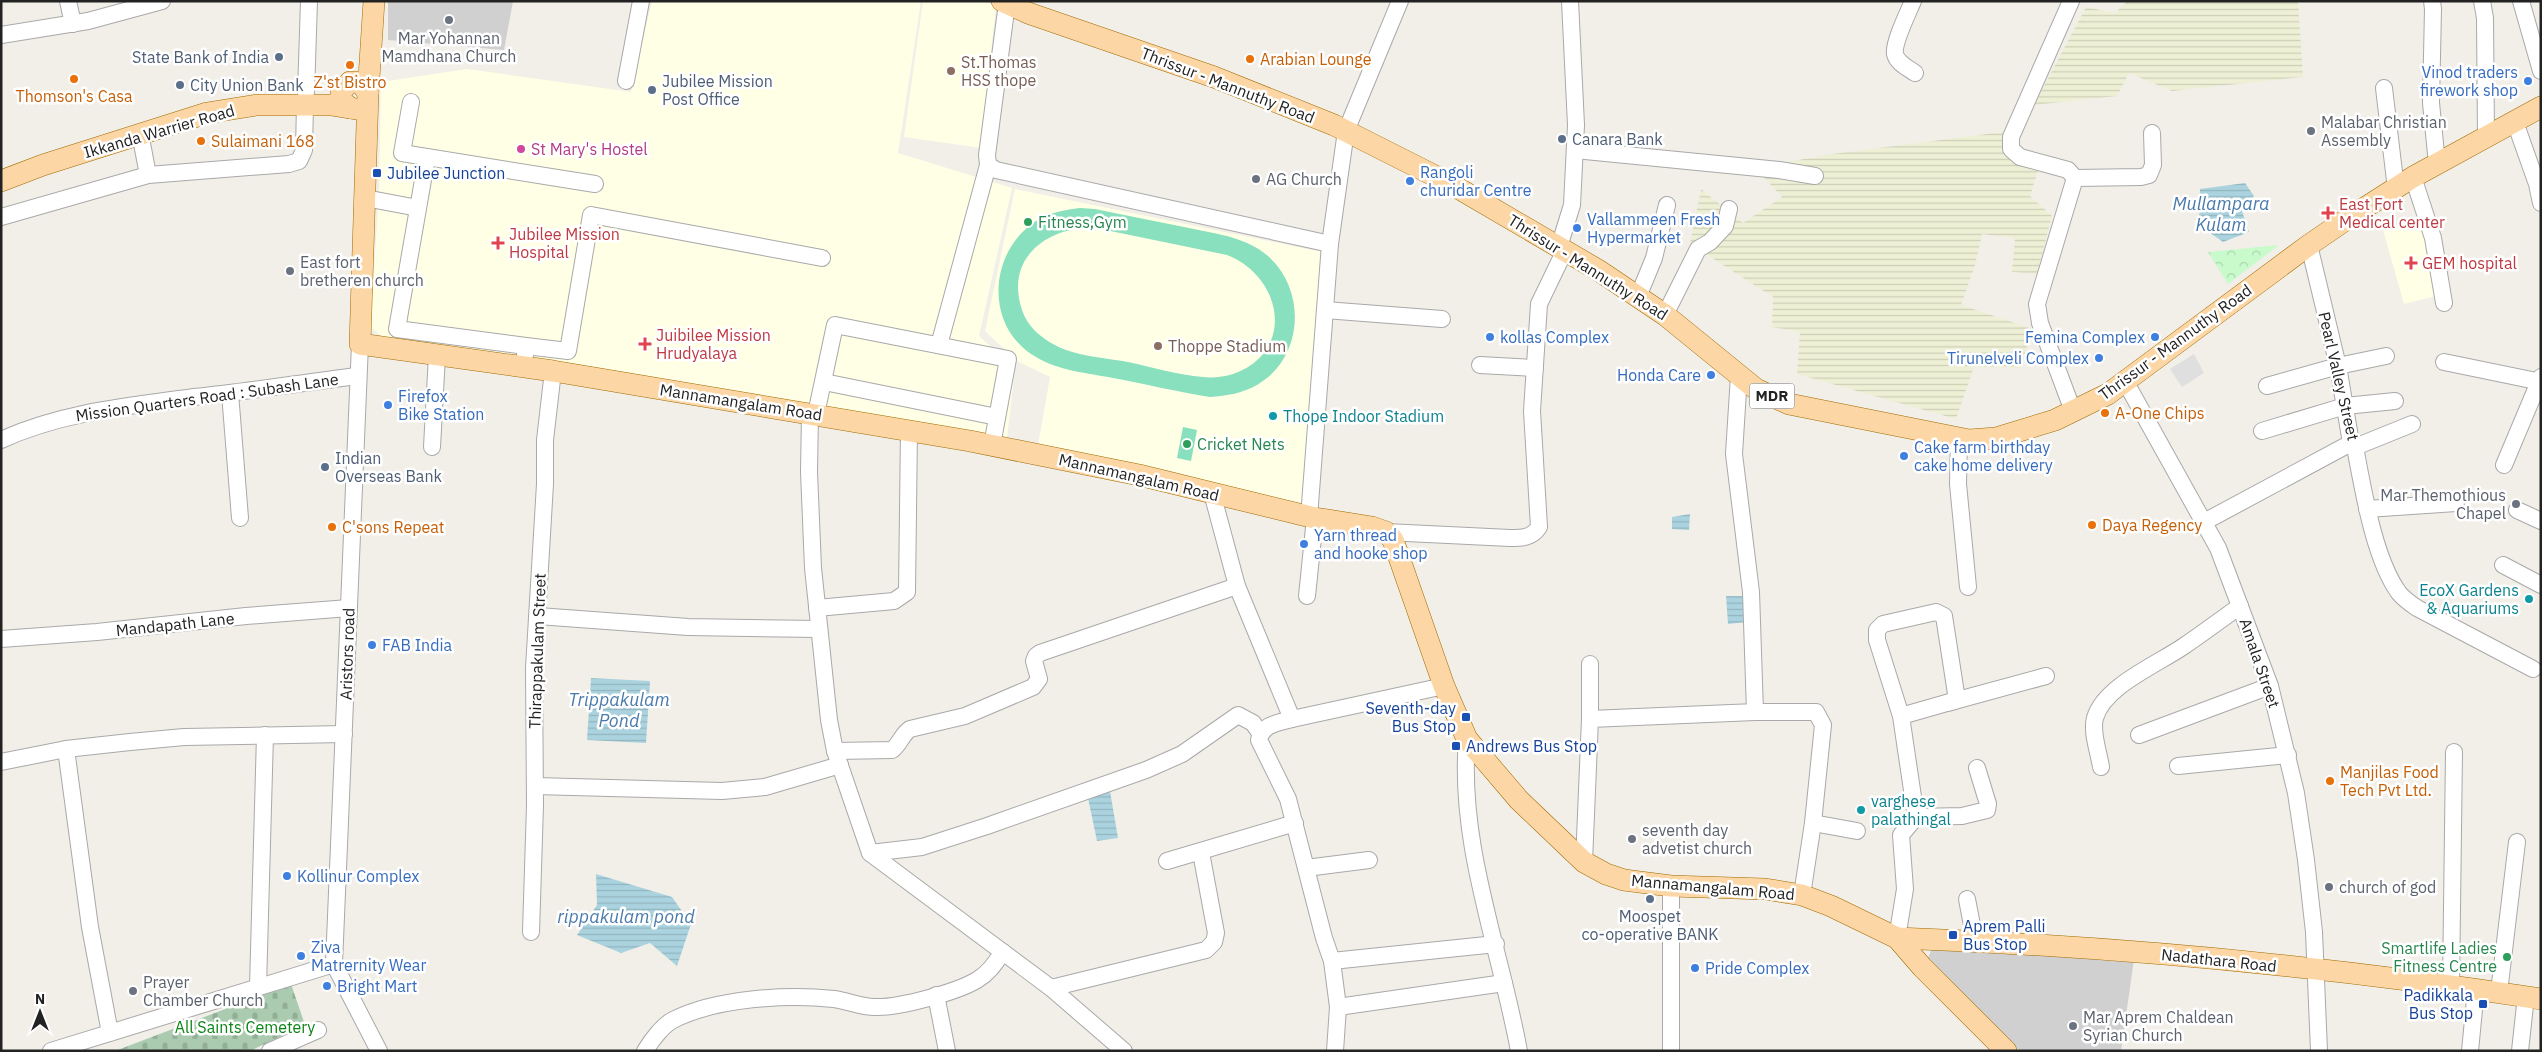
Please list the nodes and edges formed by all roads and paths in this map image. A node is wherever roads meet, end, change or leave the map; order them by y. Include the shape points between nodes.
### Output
1 (68, 1) edge
2 (162, 1) edge
3 (309, 1) edge
4 (641, 1) edge
5 (1400, 1) edge
6 (1570, 1) edge
7 (1913, 1) edge
8 (2071, 1) edge
9 (2432, 1) edge
10 (2482, 1) edge
11 (2521, 1) edge
12 (370, 2) edge
13 (1005, 2) edge
14 (1028, 7) edge
15 (73, 24) junction
16 (1, 36) edge
17 (2541, 71) edge
18 (1915, 73) dead end
19 (626, 81) dead end
20 (348, 83) junction
21 (2384, 88) dead end
22 (305, 99) junction
23 (412, 102) dead end
24 (360, 103) junction
25 (2541, 107) edge
26 (2515, 122) junction
27 (1346, 131) junction
28 (140, 133) junction
29 (2152, 133) dead end
30 (2486, 138) junction
31 (1575, 150) junction
32 (427, 158) junction
33 (2437, 164) junction
34 (988, 165) junction
35 (1, 169) edge
36 (148, 175) junction
37 (1815, 176) dead end
38 (2075, 178) junction
39 (1, 181) edge
40 (2404, 183) junction
41 (595, 184) dead end
42 (365, 198) junction
43 (2541, 202) edge
44 (1666, 205) dead end
45 (418, 208) junction
46 (1729, 209) dead end
47 (1, 218) edge
48 (1330, 244) junction
49 (2309, 245) junction
50 (1562, 248) junction
51 (822, 258) dead end
52 (1638, 297) junction
53 (2444, 303) dead end
54 (1325, 310) junction
55 (1665, 315) junction
56 (1442, 319) dead end
57 (360, 344) junction
58 (939, 345) junction
59 (526, 346) junction
60 (437, 355) junction
61 (2386, 356) dead end
62 (2444, 362) dead end
63 (1480, 365) dead end
64 (2338, 366) junction
65 (524, 367) junction
66 (1535, 368) junction
67 (554, 371) junction
68 (1740, 375) junction
69 (357, 376) junction
70 (2540, 380) edge
71 (824, 382) junction
72 (2125, 382) junction
73 (2267, 386) dead end
74 (230, 393) junction
75 (2396, 401) dead end
76 (2345, 406) junction
77 (2073, 411) junction
78 (813, 413) junction
79 (998, 417) junction
80 (2412, 424) dead end
81 (909, 430) junction
82 (2262, 431) dead end
83 (1959, 438) junction
84 (1, 440) edge
85 (992, 445) junction
86 (2353, 445) junction
87 (432, 447) dead end
88 (2504, 465) dead end
89 (1212, 493) junction
90 (2456, 503) dead end
91 (2367, 509) junction
92 (2517, 510) dead end
93 (1312, 517) junction
94 (240, 518) dead end
95 (2541, 521) edge
96 (2204, 522) junction
97 (1386, 532) junction
98 (2503, 566) dead end
99 (2541, 585) edge
100 (1237, 586) junction
101 (1968, 587) dead end
102 (1307, 596) dead end
103 (2240, 606) junction
104 (349, 608) junction
105 (817, 608) junction
106 (538, 616) junction
107 (819, 629) junction
108 (1, 639) edge
109 (1590, 664) dead end
110 (2533, 669) dead end
111 (2046, 676) dead end
112 (1444, 686) junction
113 (2270, 686) junction
114 (1947, 703) junction
115 (1755, 712) junction
116 (1902, 716) junction
117 (1292, 719) junction
118 (1590, 719) junction
119 (1260, 733) junction
120 (344, 734) junction
121 (265, 735) junction
122 (2139, 735) dead end
123 (1467, 739) junction
124 (66, 749) junction
125 (2454, 752) dead end
126 (2288, 755) junction
127 (838, 758) junction
128 (1, 762) edge
129 (2178, 766) dead end
130 (2101, 767) dead end
131 (1977, 768) dead end
132 (535, 786) junction
133 (1916, 817) junction
134 (1813, 823) junction
135 (1295, 824) junction
136 (1857, 831) dead end
137 (2517, 842) dead end
138 (870, 853) junction
139 (1202, 858) dead end
140 (1369, 860) dead end
141 (1167, 861) dead end
142 (1584, 862) junction
143 (1306, 868) junction
144 (1671, 886) junction
145 (1802, 895) junction
146 (1967, 899) dead end
147 (531, 932) dead end
148 (1897, 938) junction
149 (1975, 941) junction
150 (1496, 944) junction
151 (1003, 952) junction
152 (1332, 961) junction
153 (334, 964) junction
154 (2317, 970) junction
155 (1504, 983) junction
156 (2451, 986) junction
157 (258, 987) junction
158 (1051, 988) junction
159 (2476, 989) junction
160 (2499, 992) junction
161 (936, 995) junction
162 (2533, 998) edge
163 (1338, 1007) junction
164 (318, 1030) dead end
165 (110, 1033) junction
166 (51, 1051) edge
167 (270, 1051) edge
168 (379, 1051) edge
169 (645, 1051) edge
170 (947, 1051) edge
171 (1124, 1051) edge
172 (1335, 1051) edge
173 (1519, 1051) edge
174 (1671, 1051) edge
175 (2006, 1051) edge
176 (2319, 1051) edge
177 (2470, 1051) edge
178 (2520, 1051) edge

1 - 15 street
2 - 15 street
3 - 22 street
4 - 19 street
5 - 27 street
6 - 31 street
7 - 18 street via 1895,54 1901,64
8 - 38 street via 2011,137 2011,149 2020,157 2068,170
9 - 33 street via 2431,103
10 - 30 street via 2486,18
11 - 17 street
12 - 20 main road via 355,71
12 - 24 main road
13 - 14 main road, Thrissur - Mannuthy Road / MDR
13 - 34 street
14 - 27 main road, Thrissur - Mannuthy Road / MDR
15 - 16 street
20 - 22 main road, Ikkanda Warrier Road
20 - 24 main road via 364,85
21 - 40 street
22 - 24 main road, Ikkanda Warrier Road
22 - 28 main road, Ikkanda Warrier Road via 207,114
22 - 35 main road, Ikkanda Warrier Road via 257,93 203,103
22 - 36 street via 304,150 299,161
23 - 32 street via 402,153
24 - 42 main road via 366,160
25 - 26 main road, Thrissur - Mannuthy Road / MDR
26 - 30 main road, Thrissur - Mannuthy Road / MDR
26 - 43 street
27 - 48 street
27 - 50 main road, Thrissur - Mannuthy Road / MDR via 1451,184
28 - 36 street
28 - 39 main road, Ikkanda Warrier Road
29 - 38 street via 2153,165 2149,175
30 - 33 main road, Thrissur - Mannuthy Road / MDR
31 - 37 street
31 - 50 street via 1572,205
32 - 41 street
32 - 45 street
33 - 40 main road, Thrissur - Mannuthy Road / MDR
34 - 48 street via 996,170
34 - 58 street
36 - 47 street
38 - 77 street via 2037,304 2040,323
40 - 49 main road, Thrissur - Mannuthy Road / MDR
40 - 53 street via 2433,238
42 - 45 street
42 - 57 main road
44 - 52 street via 1654,258
45 - 59 street via 398,329
46 - 55 street via 1725,226 1698,249
48 - 54 street
49 - 64 street, Pearl Valley Street
49 - 72 main road, Thrissur - Mannuthy Road / MDR
50 - 52 main road, Thrissur - Mannuthy Road / MDR
50 - 66 street via 1539,304
51 - 59 street via 591,215 568,351
52 - 55 main road, Thrissur - Mannuthy Road / MDR
54 - 56 street
54 - 93 street
55 - 68 main road, Thrissur - Mannuthy Road / MDR
57 - 60 main road, Mannamangalam Road
57 - 69 street, Aristors road
58 - 71 street via 835,325
58 - 79 street via 1008,359
59 - 65 street
60 - 65 main road, Mannamangalam Road
60 - 87 street
61 - 64 street
62 - 70 street
63 - 66 street
64 - 73 street
64 - 76 street, Pearl Valley Street
65 - 67 main road, Mannamangalam Road
66 - 97 street via 1532,411 1539,527 1535,534 1510,538
67 - 78 main road, Mannamangalam Road
67 - 106 street, Thirappakulam Street via 545,440
68 - 83 main road, Thrissur - Mannuthy Road / MDR via 1756,389 1789,404
68 - 115 street via 1734,454 1751,592
69 - 74 street, Mission Quarters Road : Subash Lane
69 - 104 street, Aristors road
70 - 88 street
71 - 78 street
71 - 79 street
72 - 77 main road, Thrissur - Mannuthy Road / MDR
72 - 96 street, Amala Street
74 - 84 street, Mission Quarters Road : Subash Lane via 69,416
74 - 94 street
75 - 76 street
76 - 82 street
76 - 86 street, Pearl Valley Street
77 - 83 main road, Thrissur - Mannuthy Road / MDR via 2055,420 1996,438
78 - 81 main road, Mannamangalam Road
78 - 105 street via 810,508
79 - 85 street
80 - 86 street, Pearl Valley Street
81 - 85 main road, Mannamangalam Road
81 - 105 street via 907,592 894,601
83 - 101 street via 1958,484
85 - 89 main road, Mannamangalam Road
86 - 91 street
86 - 96 street
89 - 93 main road, Mannamangalam Road
89 - 100 street
90 - 91 street
91 - 110 street via 2389,577 2401,595 2417,608
92 - 95 street
93 - 97 main road, Mannamangalam Road
93 - 102 street
96 - 103 street, Amala Street via 2218,548
97 - 112 main road, Mannamangalam Road via 1393,540
98 - 99 street
100 - 117 street
100 - 127 street via 1036,656 1034,661 1039,679 1033,687 965,716 910,729 892,750
103 - 113 street, Amala Street
103 - 130 street via 2184,647 2126,682 2103,703 2095,718 2094,730
104 - 108 street, Mandapath Lane
104 - 120 street, Aristors road
105 - 107 street
106 - 107 street via 718,628
106 - 132 street, Thirappakulam Street via 534,668
107 - 127 street via 829,720
109 - 118 street
111 - 114 street
112 - 117 street
112 - 123 main road, Mannamangalam Road
113 - 122 street
113 - 126 street, Amala Street
114 - 116 street
114 - 116 street via 1957,700 1944,616 1936,612 1883,624 1877,630 1877,640
115 - 118 street
115 - 134 street via 1816,712 1821,717 1823,725
116 - 133 street
117 - 119 street via 1266,726
118 - 142 street
119 - 135 street via 1258,740 1288,799
119 - 138 street via 1253,723 1238,715 1182,754 1146,770 946,840
120 - 121 street
120 - 153 street, Aristors road
121 - 124 street via 184,737
121 - 157 street
123 - 142 main road, Mannamangalam Road via 1519,800
123 - 150 street via 1465,768 1469,822 1476,867
124 - 128 street
124 - 165 street via 90,927
125 - 156 street
126 - 129 street
126 - 154 street, Amala Street via 2306,860
127 - 132 street via 765,787 722,791
127 - 138 street
131 - 133 street via 1987,810 1962,816
132 - 147 street, Thirappakulam Street
133 - 148 street via 1901,835 1905,889
134 - 136 street
134 - 145 street
135 - 141 street
135 - 143 street
137 - 160 street
138 - 151 street
139 - 158 street via 1216,933 1214,942 1206,950
140 - 143 street
142 - 144 main road, Mannamangalam Road via 1615,877
143 - 152 street
144 - 145 main road, Mannamangalam Road via 1765,889
144 - 174 street
145 - 148 main road, Mannamangalam Road
146 - 149 street
148 - 149 main road, Nadathara Road
148 - 175 main road
149 - 154 main road, Nadathara Road via 2140,952
150 - 152 street
150 - 155 street
151 - 158 street
151 - 161 street via 991,969 977,980
152 - 163 street
153 - 157 street
153 - 168 street
154 - 156 main road, Nadathara Road
154 - 176 street, Amala Street
155 - 163 street
155 - 173 street
156 - 159 main road, Nadathara Road
157 - 165 street
158 - 171 street
159 - 160 main road, Nadathara Road
159 - 177 street
160 - 162 main road, Nadathara Road
161 - 169 street via 898,1006 874,1007 834,999 789,997 741,1001 672,1021
161 - 170 street
162 - 178 street
163 - 172 street
164 - 167 street
165 - 166 street

